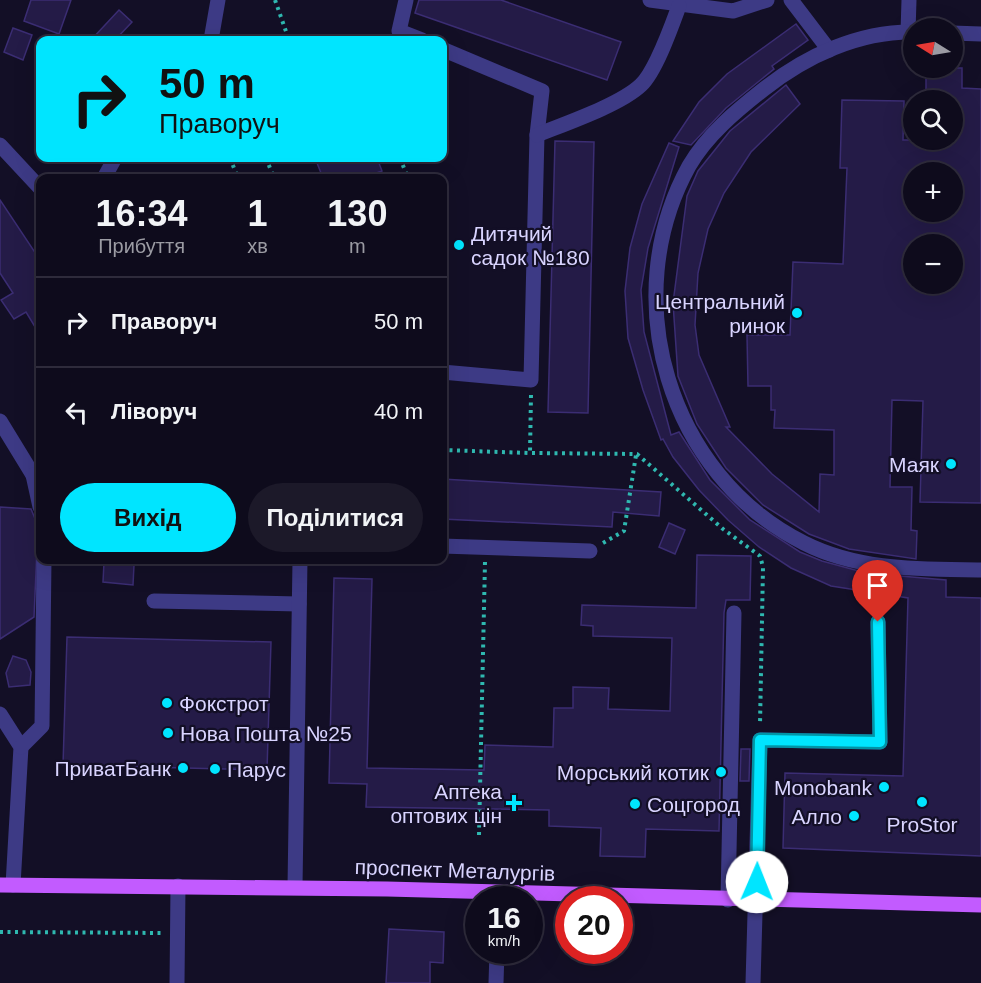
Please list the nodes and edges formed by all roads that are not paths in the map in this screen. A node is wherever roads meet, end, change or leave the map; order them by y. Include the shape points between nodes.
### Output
1 (218, 0) edge
2 (406, 0) edge
3 (650, 0) edge
4 (767, 0) edge
5 (791, 0) edge
6 (909, 0) edge
7 (679, 6) junction
8 (910, 18) edge
9 (903, 33) edge
10 (963, 33) edge
11 (981, 34) edge
12 (212, 36) edge
13 (412, 36) edge
14 (830, 50) junction
15 (447, 51) edge
16 (537, 135) junction
17 (0, 145) edge
18 (36, 184) edge
19 (447, 372) edge
20 (0, 421) edge
21 (36, 476) edge
22 (447, 546) edge
23 (590, 551) road end
24 (44, 564) edge
25 (300, 564) edge
26 (981, 570) edge
27 (154, 601) dead end
28 (299, 604) junction
29 (735, 613) dead end
30 (878, 622) dead end
31 (0, 714) edge
32 (21, 747) junction
33 (7, 885) edge
34 (178, 886) junction
35 (295, 887) junction
36 (465, 894) edge
37 (543, 897) edge
38 (728, 900) junction
39 (756, 900) junction
40 (981, 905) edge
41 (497, 964) edge
42 (177, 983) edge
43 (496, 983) edge
44 (753, 983) edge

1 - 12 street
2 - 13 street via 399,31
3 - 7 street
4 - 7 street via 733,11
5 - 14 street
6 - 8 street
7 - 16 street via 670,33 642,85 602,108
9 - 14 street via 860,38
10 - 11 street
14 - 26 street via 786,72 740,108 705,142 689,167 663,236 656,269 654,301 667,377 677,407 708,462 747,505 774,526 837,556 875,565
15 - 16 street via 542,91
16 - 19 street via 531,380
17 - 18 street
20 - 21 street
22 - 23 street
24 - 32 street via 42,726
25 - 28 street
27 - 28 street
28 - 35 street
29 - 38 street
30 - 39 street via 880,742 760,740
31 - 32 street
32 - 33 street
33 - 34 main road, проспект Металургів
34 - 35 main road, проспект Металургів
34 - 42 street
35 - 36 main road, проспект Металургів
37 - 38 main road, проспект Металургів
38 - 39 main road, проспект Металургів
39 - 40 main road, проспект Металургів
39 - 44 street
41 - 43 street

